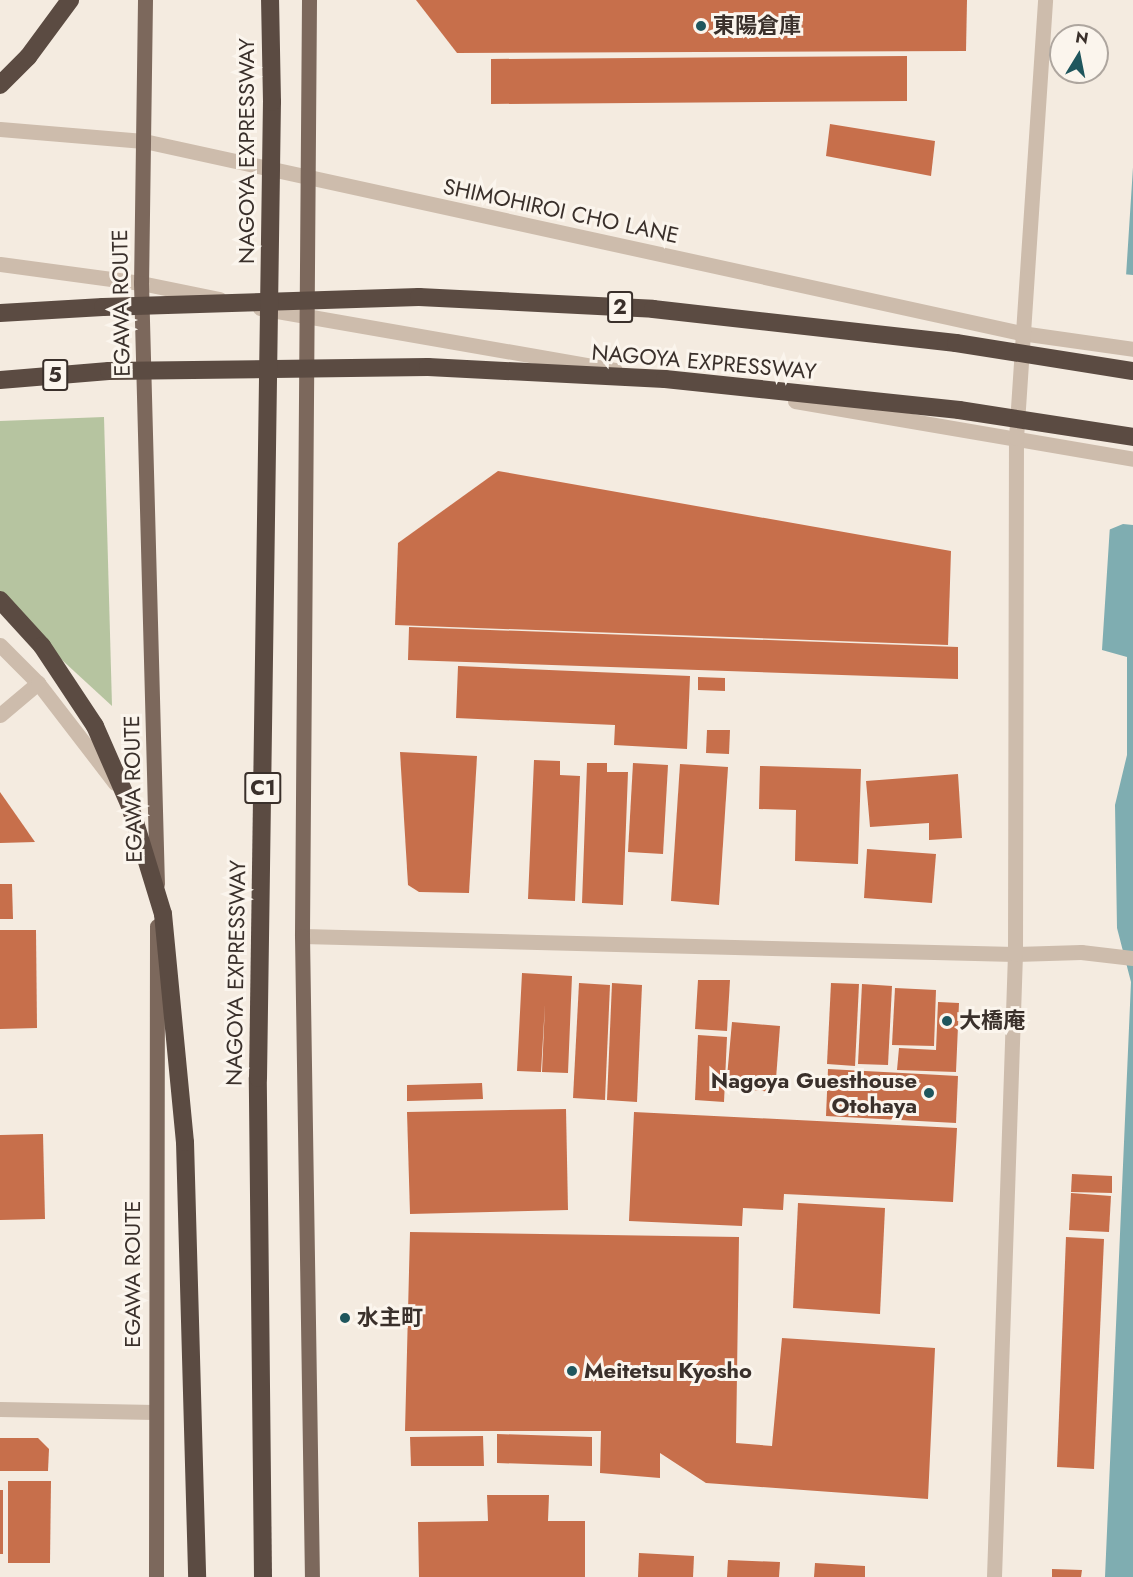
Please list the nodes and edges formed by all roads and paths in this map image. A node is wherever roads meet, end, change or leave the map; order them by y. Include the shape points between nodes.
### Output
1 (70, 0) edge
2 (145, 0) edge
3 (270, 0) edge
4 (309, 0) edge
5 (1046, 0) edge
6 (0, 85) edge
7 (0, 129) edge
8 (144, 141) junction
9 (310, 180) junction
10 (0, 264) edge
11 (141, 283) junction
12 (0, 313) edge
13 (305, 317) junction
14 (1021, 333) junction
15 (1133, 349) edge
16 (1133, 371) edge
17 (0, 380) edge
18 (1133, 437) edge
19 (1016, 438) junction
20 (1133, 459) edge
21 (0, 600) edge
22 (0, 645) edge
23 (38, 683) junction
24 (0, 715) edge
25 (158, 837) junction
26 (302, 936) junction
27 (1015, 954) junction
28 (1133, 958) edge
29 (0, 1409) edge
30 (154, 1412) junction
31 (156, 1577) edge
32 (197, 1577) edge
33 (263, 1577) edge
34 (312, 1577) edge
35 (994, 1577) edge

1 - 6 highway via 28,57
2 - 8 main road, EGAWA ROUTE
3 - 33 highway, NAGOYA EXPRESSWAY / C1, bridge via 273,102 258,1078
4 - 9 main road
5 - 14 street
7 - 8 street, SHIMOHIROI CHO LANE
8 - 9 street, SHIMOHIROI CHO LANE
8 - 11 main road, EGAWA ROUTE
9 - 13 main road
9 - 14 street, SHIMOHIROI CHO LANE
10 - 11 street
11 - 13 street
11 - 25 main road, EGAWA ROUTE
12 - 16 highway, NAGOYA EXPRESSWAY / 2, bridge via 419,297 653,309 956,343
13 - 19 street
13 - 26 main road
14 - 15 street, SHIMOHIROI CHO LANE
14 - 19 street
17 - 18 highway, NAGOYA EXPRESSWAY / 5, bridge via 110,371 428,368 664,379 959,410
19 - 20 street
19 - 27 street
21 - 32 highway, bridge via 42,646 95,726 130,806 163,914 185,1142
22 - 23 street
23 - 24 street
23 - 25 street
25 - 30 main road, EGAWA ROUTE
26 - 27 street
26 - 34 main road
27 - 28 street via 1081,952
27 - 35 street
29 - 30 street
30 - 31 main road, EGAWA ROUTE

